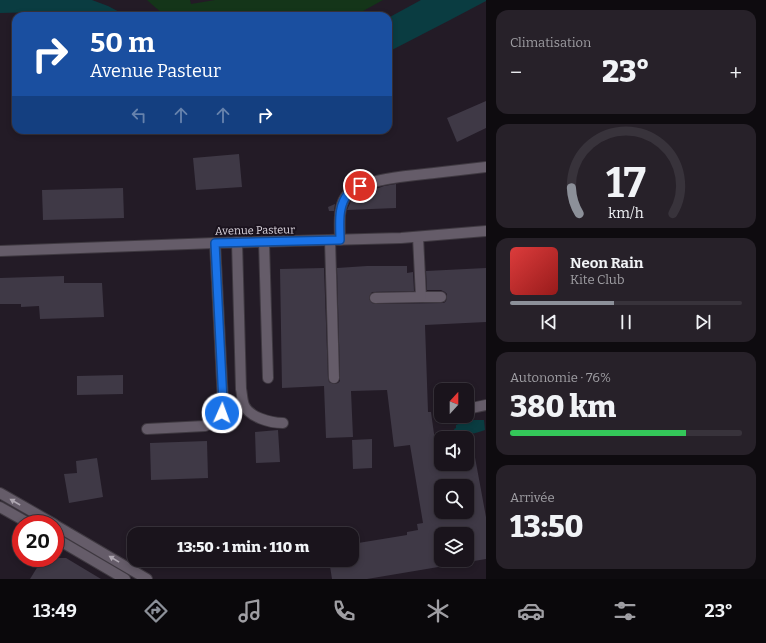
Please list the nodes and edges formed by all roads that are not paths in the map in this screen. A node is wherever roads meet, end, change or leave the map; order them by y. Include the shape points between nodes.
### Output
1 (486, 167) edge
2 (486, 232) edge
3 (418, 237) junction
4 (330, 240) junction
5 (340, 240) junction
6 (237, 242) junction
7 (264, 242) junction
8 (215, 243) junction
9 (0, 251) edge
10 (421, 297) junction
11 (441, 297) dead end
12 (375, 298) dead end
13 (268, 378) dead end
14 (334, 378) dead end
15 (486, 405) edge
16 (474, 408) edge
17 (283, 423) dead end
18 (147, 429) dead end
19 (0, 493) edge
20 (0, 507) edge
21 (14, 515) edge
22 (38, 515) edge
23 (64, 530) edge
24 (64, 543) edge
25 (125, 579) edge
26 (147, 579) edge

1 - 5 main road via 396,177 360,186 349,192 343,201 340,212
2 - 3 main road, Avenue Pasteur
3 - 5 main road, Avenue Pasteur
3 - 10 main road
4 - 5 main road, Avenue Pasteur
4 - 7 main road, Avenue Pasteur
4 - 14 main road
6 - 7 main road, Avenue Pasteur
6 - 8 main road, Avenue Pasteur
6 - 17 main road via 241,389 244,404 249,411 265,420
7 - 13 main road
8 - 9 main road, Avenue Pasteur
8 - 18 main road via 222,413 214,423 205,426
10 - 11 main road
10 - 12 main road
15 - 16 main road
22 -> 19 main road
20 - 21 main road
26 -> 23 main road
24 - 25 main road

